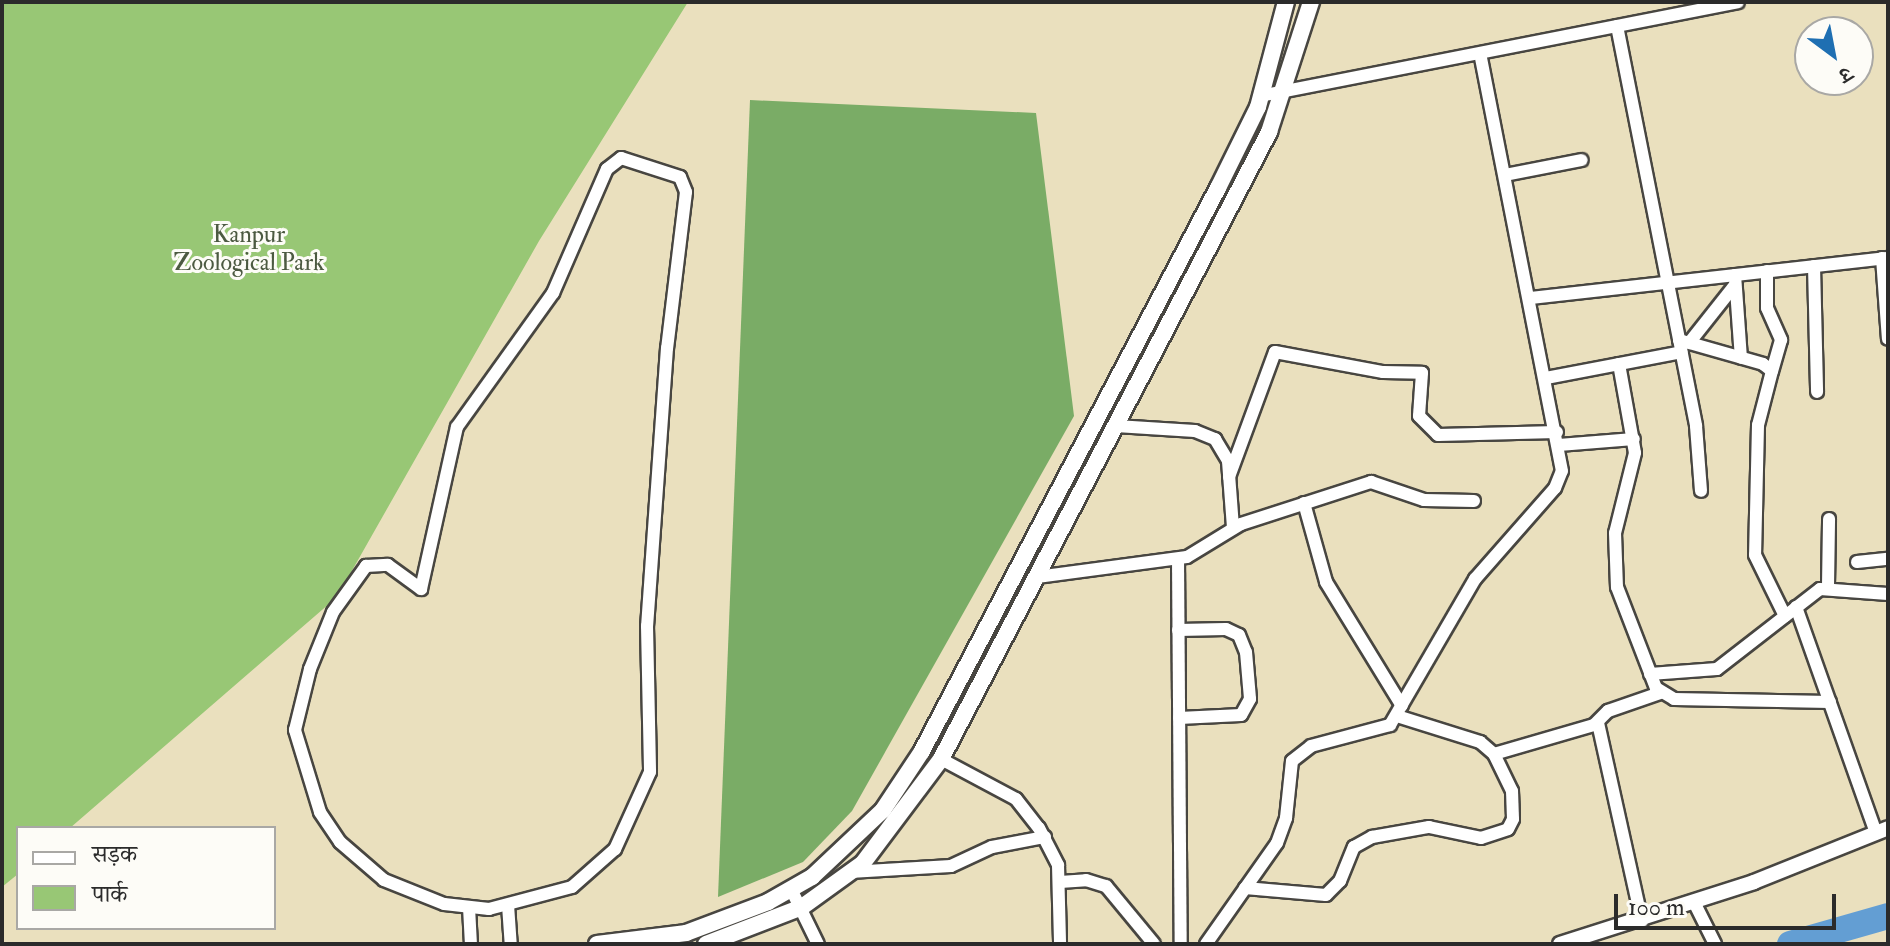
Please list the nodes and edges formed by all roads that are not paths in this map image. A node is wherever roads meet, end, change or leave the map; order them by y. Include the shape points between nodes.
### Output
1 (1286, 2) edge
2 (1311, 2) edge
3 (1738, 2) edge
4 (1617, 26) junction
5 (1480, 54) junction
6 (1284, 93) junction
7 (1260, 96) junction
8 (1582, 160) dead end
9 (1505, 175) junction
10 (1885, 258) edge
11 (1814, 266) junction
12 (1767, 271) junction
13 (1735, 280) junction
14 (1667, 283) junction
15 (1530, 298) junction
16 (1888, 339) edge
17 (1683, 345) junction
18 (1741, 358) junction
19 (1619, 364) junction
20 (1772, 371) junction
21 (1546, 378) junction
22 (1817, 392) dead end
23 (1116, 426) junction
24 (1558, 438) junction
25 (1634, 439) junction
26 (1229, 477) junction
27 (1701, 491) dead end
28 (1474, 501) dead end
29 (1304, 503) junction
30 (1829, 519) dead end
31 (1233, 527) junction
32 (1178, 559) junction
33 (1888, 559) edge
34 (1857, 562) dead end
35 (1037, 577) junction
36 (1828, 586) junction
37 (1888, 594) edge
38 (1796, 607) junction
39 (1785, 616) junction
40 (1178, 630) junction
41 (1650, 674) junction
42 (1660, 693) junction
43 (1830, 702) junction
44 (1400, 711) junction
45 (1179, 718) junction
46 (1598, 723) junction
47 (1494, 754) junction
48 (941, 759) junction
49 (1882, 830) edge
50 (1045, 837) junction
51 (850, 872) junction
52 (1060, 882) junction
53 (1245, 888) junction
54 (791, 889) junction
55 (1695, 904) junction
56 (508, 905) junction
57 (469, 907) junction
58 (802, 907) junction
59 (1642, 921) junction
60 (510, 938) edge
61 (471, 941) edge
62 (715, 943) edge
63 (597, 944) edge
64 (818, 944) edge
65 (1060, 944) edge
66 (1154, 944) edge
67 (1181, 944) edge
68 (1206, 944) edge
69 (1560, 944) edge
70 (1715, 944) edge

1 - 7 main road
2 - 6 main road
3 - 4 street
4 - 5 street
4 - 14 street
5 - 6 street
5 - 9 street
6 - 7 street
6 - 23 main road
7 - 54 main road via 1188,248 922,751 883,810 812,877
8 - 9 street
9 - 15 street
10 - 11 street
10 - 16 street
11 - 12 street
11 - 22 street
12 - 13 street
12 - 20 street via 1767,308 1781,340
13 - 14 street
13 - 17 street
13 - 18 street
14 - 15 street
14 - 17 street
15 - 21 street
17 - 18 street
17 - 19 street
17 - 27 street
18 - 20 street
19 - 21 street
19 - 25 street
20 - 39 street via 1758,425 1755,555
21 - 24 street
23 - 26 street via 1207,435 1223,449
23 - 35 main road
24 - 25 street
24 - 26 street via 1438,435 1419,416 1422,373 1383,372 1275,352
24 - 44 street via 1562,471 1555,488 1475,579
25 - 41 street via 1634,466 1614,555 1619,600
26 - 31 street
28 - 29 street via 1424,500 1371,482
29 - 31 street
29 - 44 street via 1326,582
30 - 36 street
31 - 32 street
32 - 35 street
32 - 40 street
33 - 34 street
35 - 48 main road
36 - 37 street
36 - 38 street
38 - 39 street
38 - 43 street
39 - 41 street via 1717,669
40 - 45 street
40 - 45 street via 1226,629 1239,635 1246,652 1250,699 1241,715
41 - 42 street
42 - 43 street via 1674,699
42 - 46 street via 1608,711
43 - 49 street
44 - 47 street via 1480,742
44 - 53 street via 1380,730 1300,752 1290,769 1283,830
45 - 67 street
46 - 47 street
46 - 59 street
47 - 53 street via 1512,791 1508,829 1481,838 1429,827 1372,837 1354,847 1335,889 1326,895
48 - 50 street via 1016,799
48 - 51 main road via 896,824
49 - 55 street
50 - 51 street via 998,845 951,866
50 - 52 street
51 - 58 main road
52 - 65 street
52 - 66 street via 1086,880 1106,886
53 - 68 street
54 - 58 street
54 - 63 main road via 686,933
55 - 59 street
55 - 70 street
56 - 57 street
56 - 57 street via 572,887 597,869 615,849 650,772 647,626 666,363 686,192 680,177 629,159 613,161 607,169 553,293 457,427 421,589 388,565 366,566 333,612 310,669 295,730 320,812 362,864 426,899
56 - 60 street
57 - 61 street
58 - 62 main road
58 - 64 street
59 - 69 street

